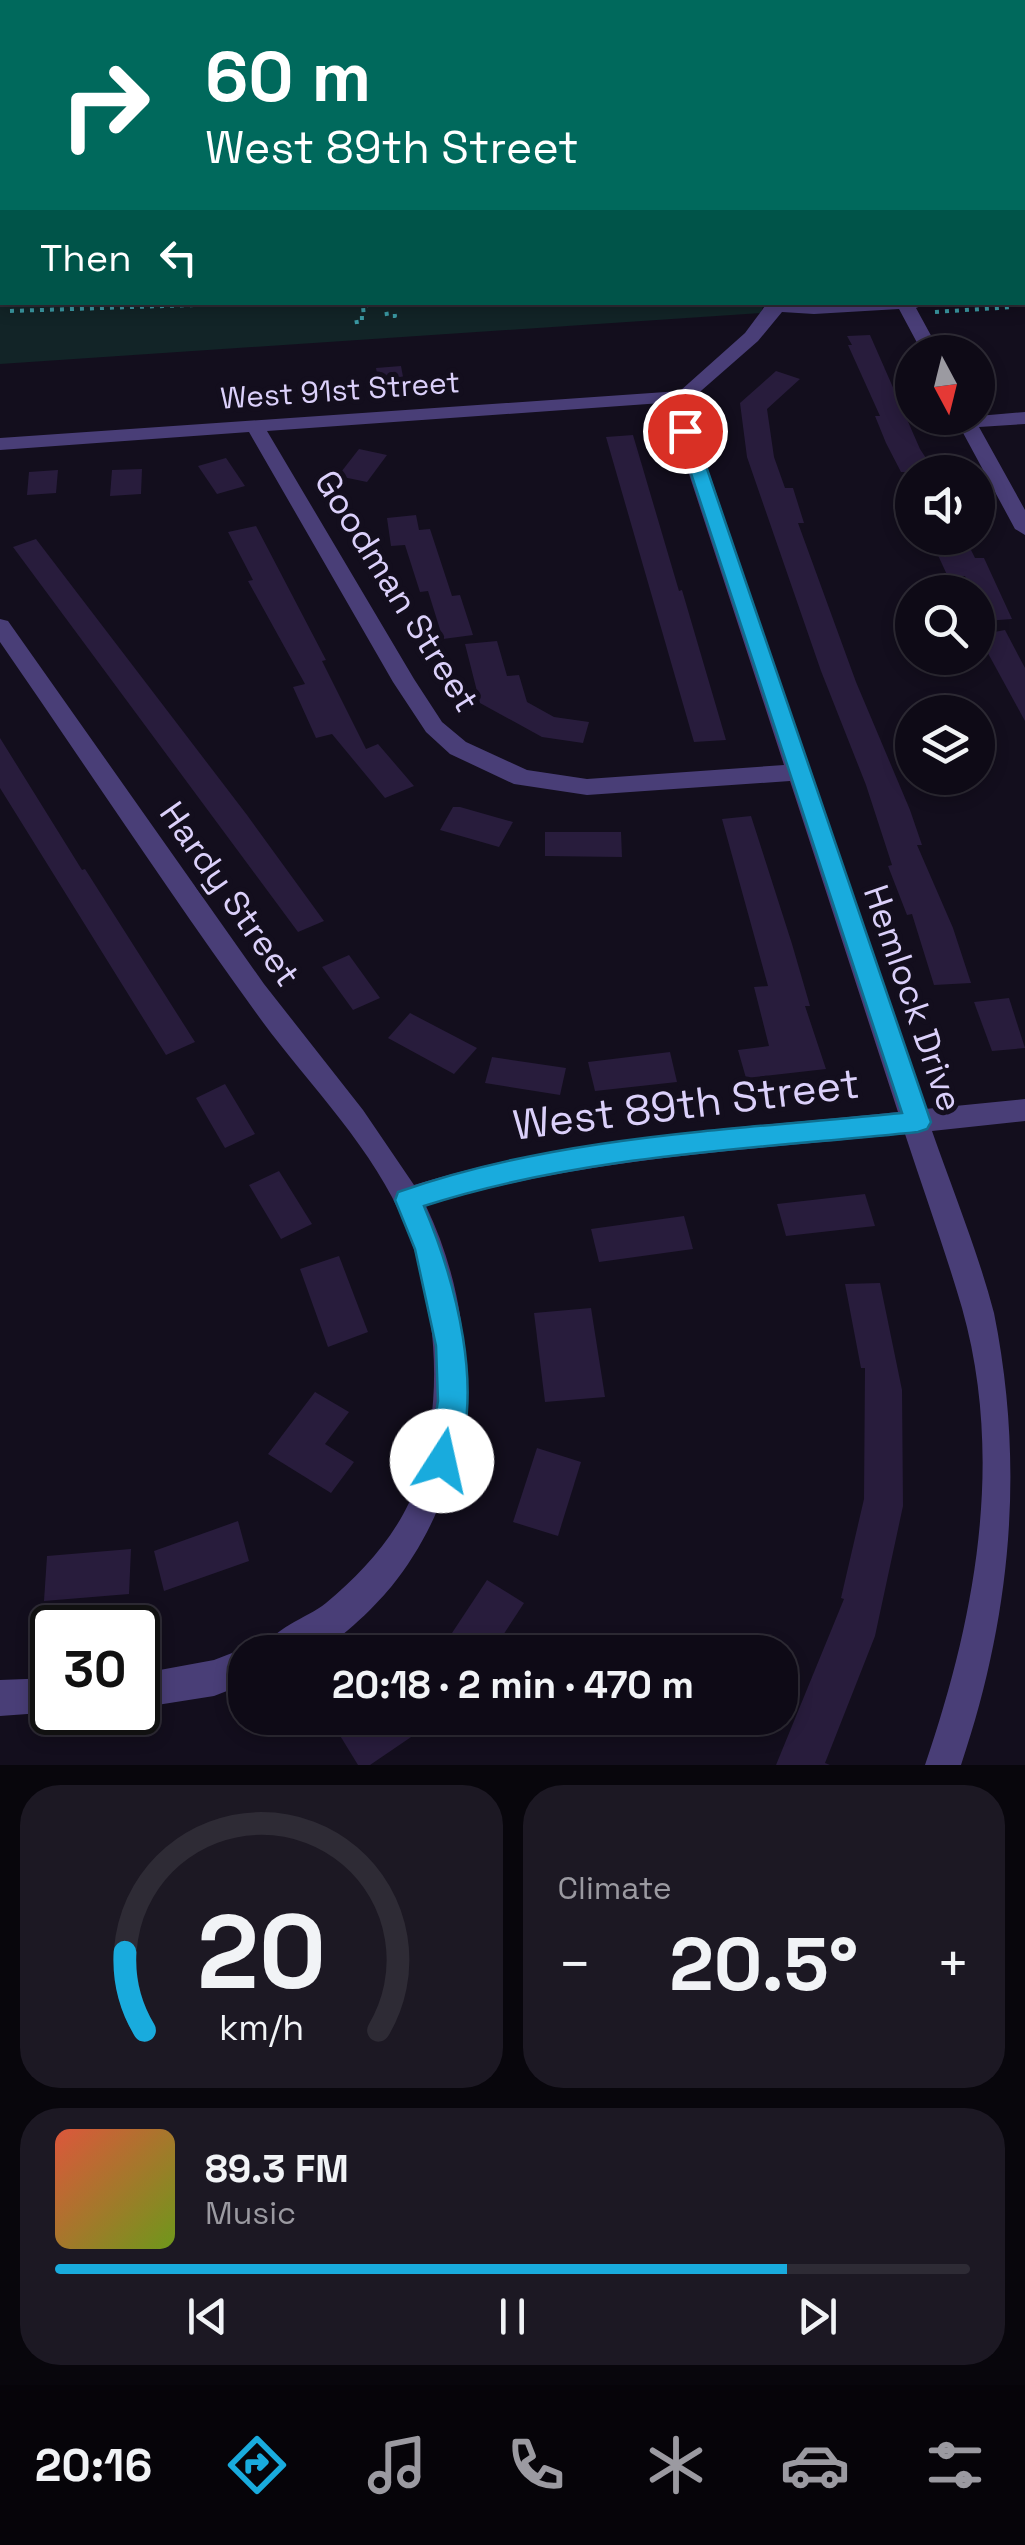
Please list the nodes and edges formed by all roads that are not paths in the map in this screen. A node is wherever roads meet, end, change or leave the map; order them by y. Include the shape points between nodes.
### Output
1 (776, 305) edge
2 (784, 305) edge
3 (887, 305) edge
4 (906, 305) edge
5 (922, 335) edge
6 (684, 396) junction
7 (1025, 418) edge
8 (995, 419) edge
9 (255, 426) junction
10 (974, 435) edge
11 (0, 444) edge
12 (1025, 530) edge
13 (0, 626) edge
14 (799, 772) junction
15 (1025, 1110) edge
16 (918, 1122) junction
17 (408, 1200) junction
18 (308, 1635) edge
19 (228, 1673) edge
20 (160, 1687) edge
21 (30, 1697) edge
22 (0, 1698) edge
23 (943, 1765) edge

1 - 6 street via 760,331
2 - 3 street
4 - 5 street
6 - 9 street, West 91st Street
6 - 14 street, Hemlock Drive via 685,431
7 - 8 street
9 - 11 street, West 91st Street
9 - 14 street, Goodman Street via 404,682 434,727 458,748 522,778 587,787
10 - 12 street
13 - 17 street, Hardy Street
14 - 16 street, Hemlock Drive
15 - 16 street, West 89th Street
16 - 17 street, West 89th Street via 608,1154 491,1173
16 - 23 street, Hemlock Drive via 978,1310 1000,1469 981,1645
17 - 18 street via 428,1249 450,1346 452,1401 442,1461 433,1491 384,1566 335,1618
19 - 20 street
21 - 22 street

